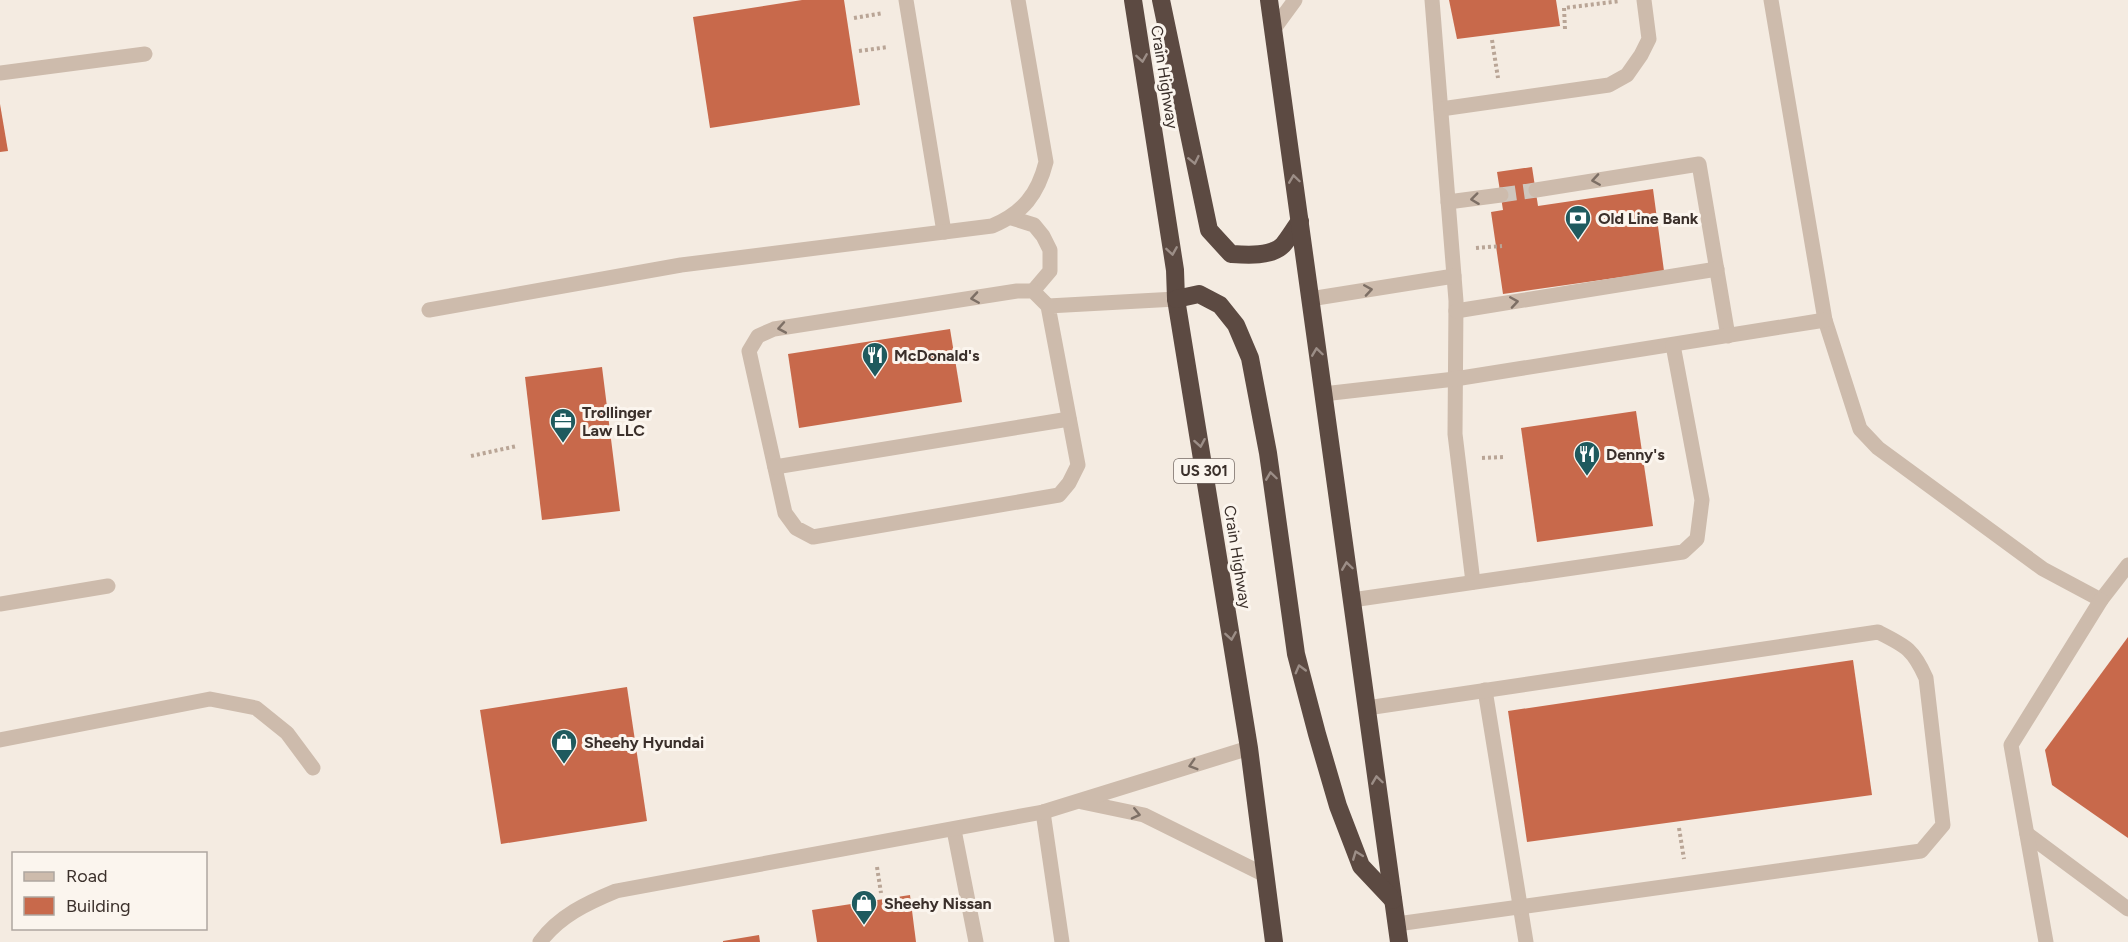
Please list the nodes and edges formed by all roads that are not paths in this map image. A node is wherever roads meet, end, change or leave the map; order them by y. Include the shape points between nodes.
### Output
1 (906, 0) edge
2 (1018, 0) edge
3 (1134, 0) edge
4 (1161, 0) edge
5 (1269, 0) edge
6 (1295, 0) edge
7 (1432, 0) edge
8 (1644, 0) edge
9 (1771, 0) edge
10 (1273, 30) junction
11 (145, 54) dead end
12 (0, 73) edge
13 (1441, 109) junction
14 (1536, 190) tunnel mouth
15 (1501, 195) tunnel mouth
16 (1448, 202) junction
17 (1011, 218) junction
18 (1300, 221) junction
19 (945, 232) junction
20 (1717, 269) junction
21 (1454, 276) junction
22 (1033, 291) junction
23 (1176, 299) junction
24 (1310, 299) junction
25 (1048, 306) junction
26 (429, 310) dead end
27 (1456, 311) junction
28 (1825, 320) junction
29 (1728, 336) junction
30 (1673, 345) junction
31 (1455, 380) junction
32 (1323, 394) junction
33 (1069, 419) junction
34 (775, 467) junction
35 (2128, 565) edge
36 (1473, 582) junction
37 (108, 586) dead end
38 (1352, 600) junction
39 (2101, 600) junction
40 (0, 604) edge
41 (1485, 690) junction
42 (1367, 708) junction
43 (0, 740) edge
44 (1249, 748) junction
45 (313, 768) dead end
46 (1079, 801) junction
47 (1043, 812) junction
48 (954, 830) junction
49 (2027, 834) junction
50 (1265, 875) junction
51 (1393, 900) junction
52 (1521, 905) junction
53 (2128, 909) edge
54 (1396, 924) junction
55 (540, 942) edge
56 (976, 942) edge
57 (1062, 942) edge
58 (1274, 942) edge
59 (1399, 942) edge
60 (1526, 942) edge
61 (2046, 942) edge

1 - 19 street
2 - 17 street via 1046,162 1032,196
3 -> 23 highway, Crain Highway / US 301 via 1175,270
4 -> 18 highway via 1209,230 1231,254 1247,255 1273,252
5 - 10 highway
6 - 10 street
7 - 13 street
8 - 13 street via 1649,39 1628,75 1609,85
9 - 28 street
18 -> 10 highway
11 - 12 street
13 - 16 street
20 -> 14 street via 1699,164
15 -> 16 street
16 - 21 street
17 - 19 street via 992,226
17 - 22 street via 1034,225 1050,250 1050,270
18 - 24 highway
19 - 26 street via 681,265
27 -> 20 street
20 - 29 street
24 -> 21 street
21 - 27 street
22 - 25 street
22 -> 34 street via 774,329 758,336 749,351
23 - 25 street
23 -> 44 highway, Crain Highway / US 301
51 -> 23 highway via 1361,866 1317,734 1296,654 1268,453 1250,358 1236,325 1220,305 1199,294
32 -> 24 highway
25 - 33 street
27 - 31 street
28 - 29 street
28 - 39 street via 1860,429 1878,448 2043,568
29 - 30 street
30 - 31 street
30 - 36 street via 1702,500 1696,539 1683,552
31 - 32 street
31 - 36 street via 1455,434
38 -> 32 highway
33 - 34 street
33 - 34 street via 1078,465 1059,495 813,537 796,528 785,513
35 - 39 street
36 - 38 street
37 - 40 street
38 - 42 highway
39 - 49 street via 2011,745
41 - 42 street
41 - 52 street
41 - 52 street via 1878,632 1906,646 1926,678 1943,825 1922,851
51 -> 42 highway
43 - 45 street via 210,699 256,708 287,733
44 -> 46 street
44 - 50 highway, Crain Highway / US 301
46 - 47 street
46 -> 50 street via 1144,815
47 - 48 street
47 - 57 street
48 - 55 street via 616,891 582,905
48 - 56 street
49 - 53 street
49 - 61 street
50 - 58 highway, Crain Highway / US 301
51 - 54 highway
52 - 54 street
52 - 60 street
54 - 59 highway

